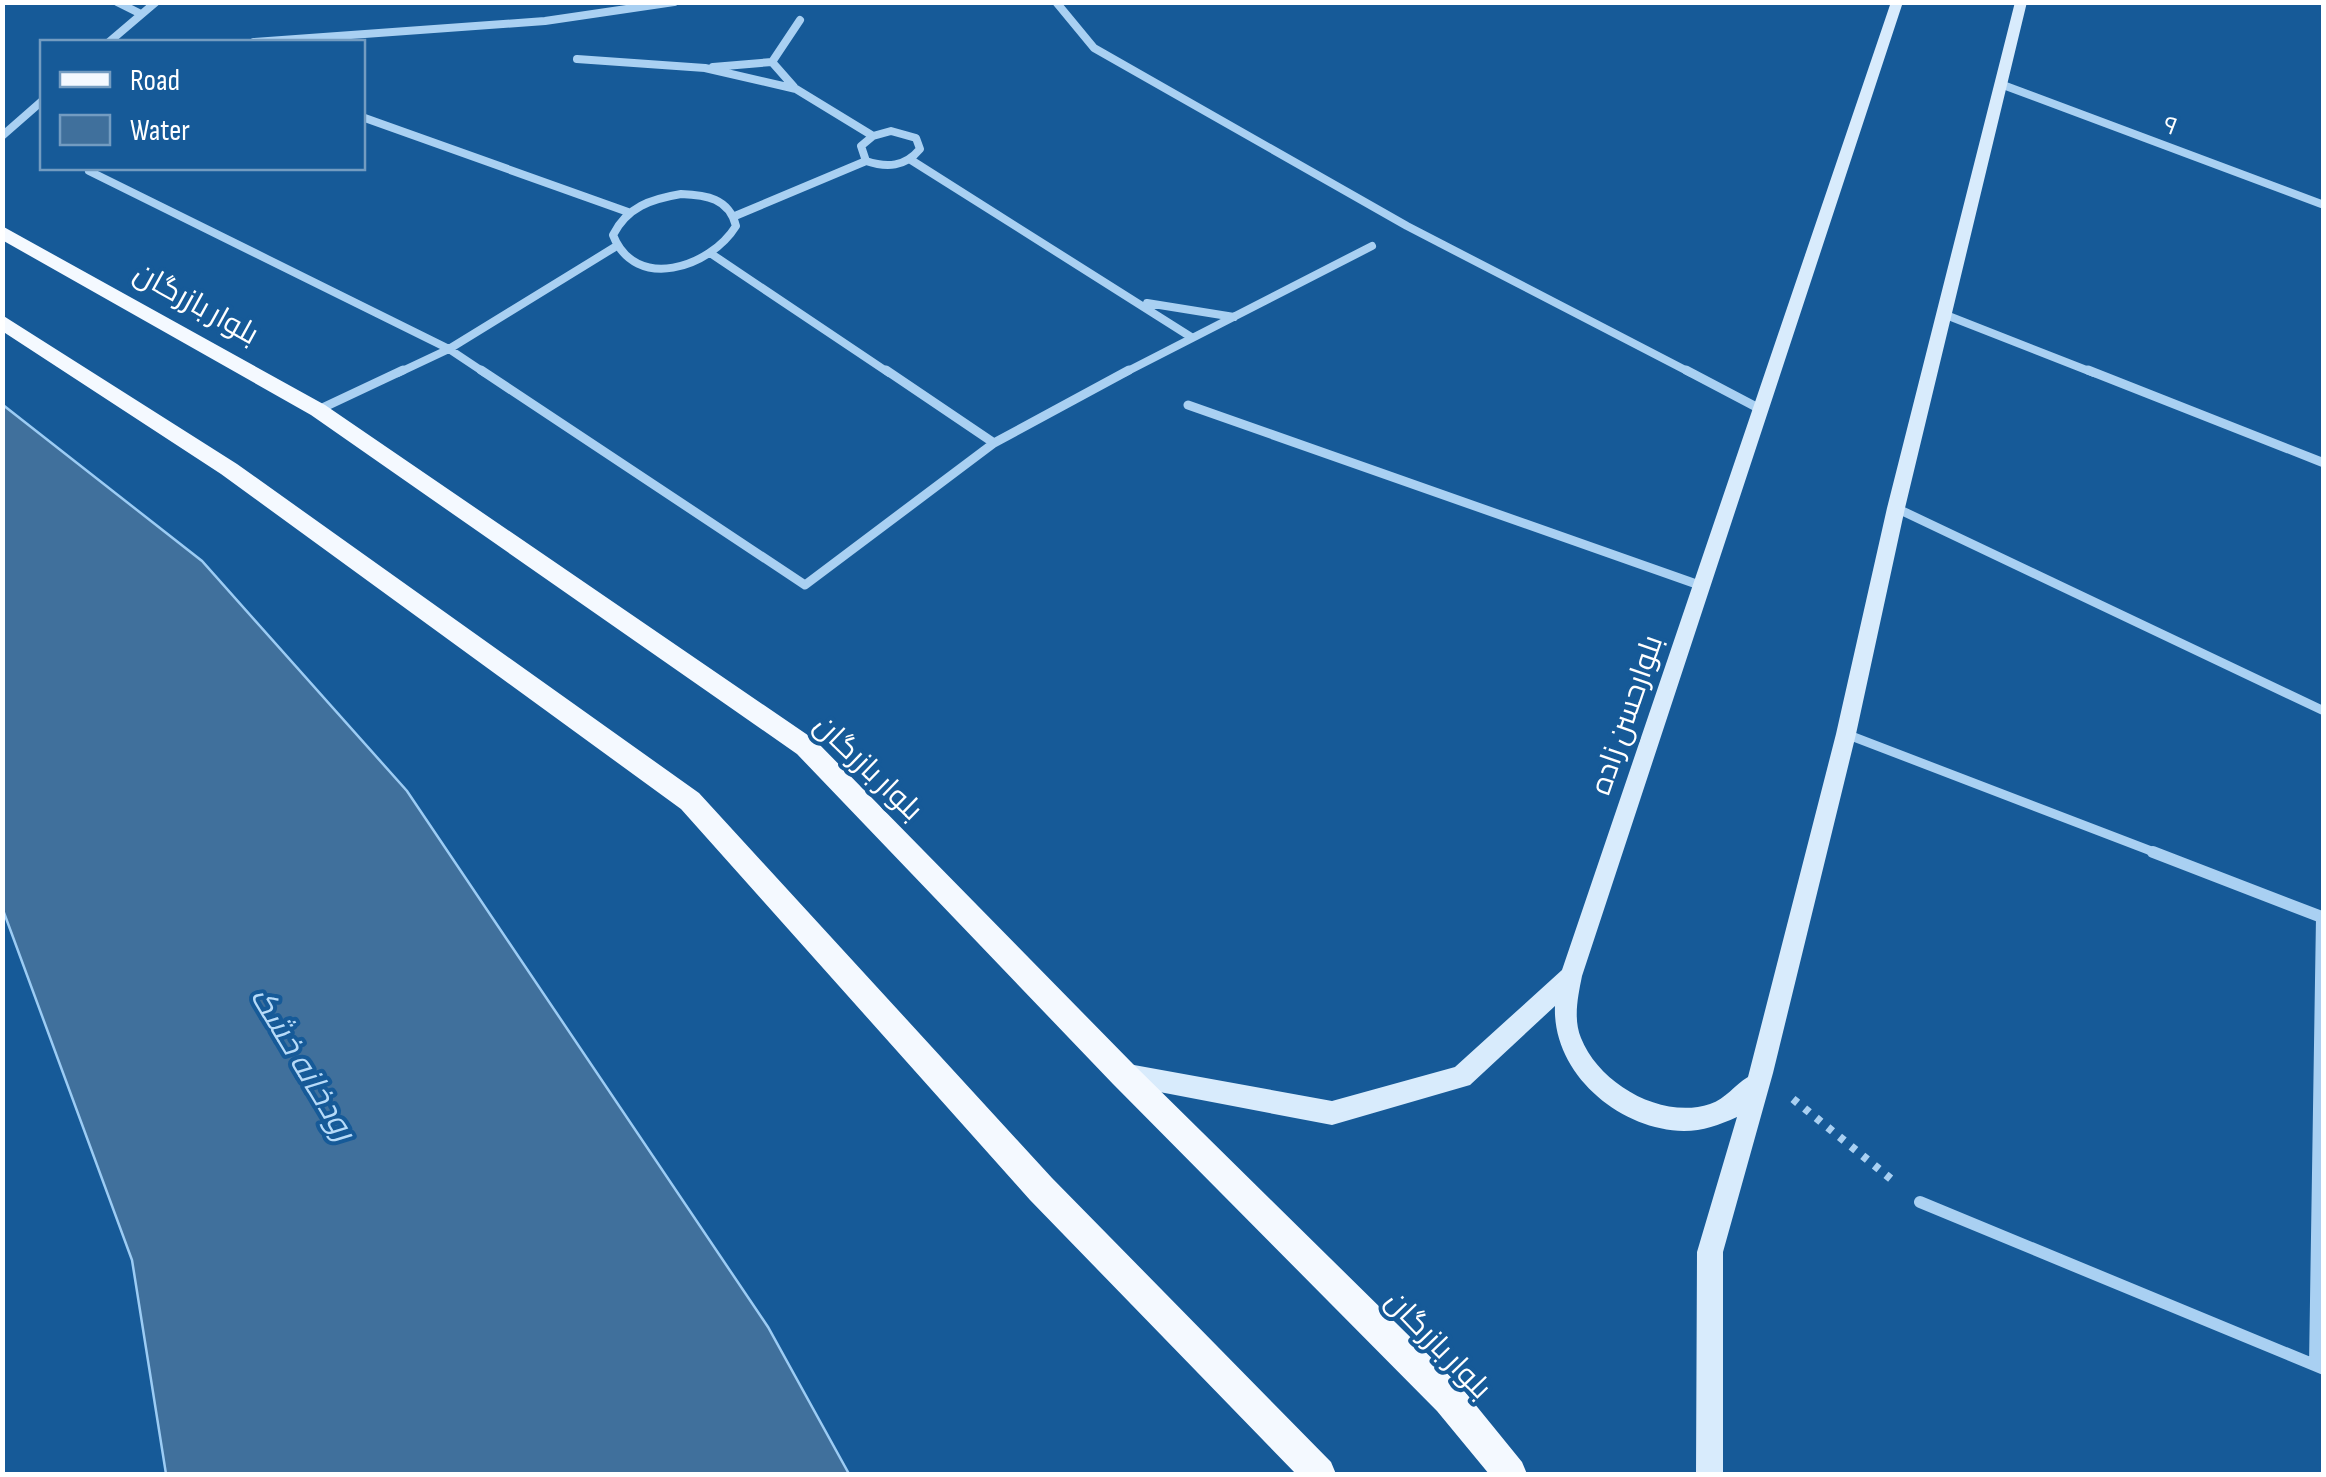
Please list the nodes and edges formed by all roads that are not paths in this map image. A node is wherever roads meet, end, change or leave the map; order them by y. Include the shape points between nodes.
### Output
1 (117, 2) edge
2 (156, 2) edge
3 (674, 2) edge
4 (1056, 2) edge
5 (1897, 2) edge
6 (2021, 2) edge
7 (141, 14) junction
8 (800, 20) dead end
9 (111, 40) edge
10 (282, 40) edge
11 (577, 59) dead end
12 (772, 62) junction
13 (705, 68) junction
14 (2003, 85) junction
15 (796, 89) junction
16 (40, 103) edge
17 (365, 119) edge
18 (2, 136) edge
19 (872, 136) junction
20 (911, 160) junction
21 (866, 161) junction
22 (89, 171) dead end
23 (2324, 205) edge
24 (628, 212) junction
25 (735, 216) junction
26 (2, 232) edge
27 (1372, 246) dead end
28 (614, 247) junction
29 (713, 255) junction
30 (1141, 302) junction
31 (1946, 314) junction
32 (1235, 317) junction
33 (2, 321) edge
34 (1191, 337) junction
35 (449, 349) junction
36 (1188, 405) dead end
37 (318, 410) junction
38 (1763, 411) junction
39 (994, 443) junction
40 (2324, 463) edge
41 (1896, 508) junction
42 (1702, 586) junction
43 (2324, 711) edge
44 (1846, 734) junction
45 (2323, 918) edge
46 (1571, 976) junction
47 (1761, 1073) junction
48 (1123, 1074) junction
49 (1920, 1202) road end
50 (2319, 1367) edge
51 (1319, 1474) edge
52 (1510, 1474) edge
53 (1709, 1474) edge

1 - 7 street
2 - 7 street
3 - 10 street via 545,21
4 - 38 street via 1094,48 1407,226
5 - 38 street, بلوارحسن زاده
6 - 14 street
7 - 9 street
8 - 12 street
11 - 13 street
12 - 13 street
12 - 15 street
13 - 15 street
14 - 23 street, ۹
14 - 31 street
15 - 19 street
16 - 18 street
17 - 24 street
19 - 20 street via 910,134 920,149
19 - 21 street via 861,146
20 - 21 street via 883,166
20 - 30 street
21 - 25 street
22 - 35 street
24 - 25 street via 681,194 716,198
24 - 28 street via 613,235
25 - 29 street via 733,236
26 - 37 main road, بلوار بازرگان
27 - 32 street
28 - 29 street via 636,264 655,268
28 - 35 street
29 - 39 street
30 - 32 street
30 - 34 street
31 - 40 street
31 - 41 street
32 - 34 street
33 - 51 main road via 230,469 690,801 1041,1190
34 - 39 street
35 - 37 street
35 - 39 street via 806,585
36 - 42 street
37 - 48 main road, بلوار بازرگان via 806,748
38 - 42 street, بلوارحسن زاده
41 - 43 street
41 - 44 street
42 - 46 street, بلوارحسن زاده
44 - 45 street
44 - 47 street
45 - 50 street
46 - 47 street via 1564,1008 1572,1045 1595,1079 1629,1106 1670,1120 1708,1118 1742,1102
46 - 48 street, بلوارحسن زاده via 1462,1077 1332,1113
47 - 53 street via 1710,1252
48 - 52 main road, بلوار بازرگان via 1449,1399
49 - 50 street

